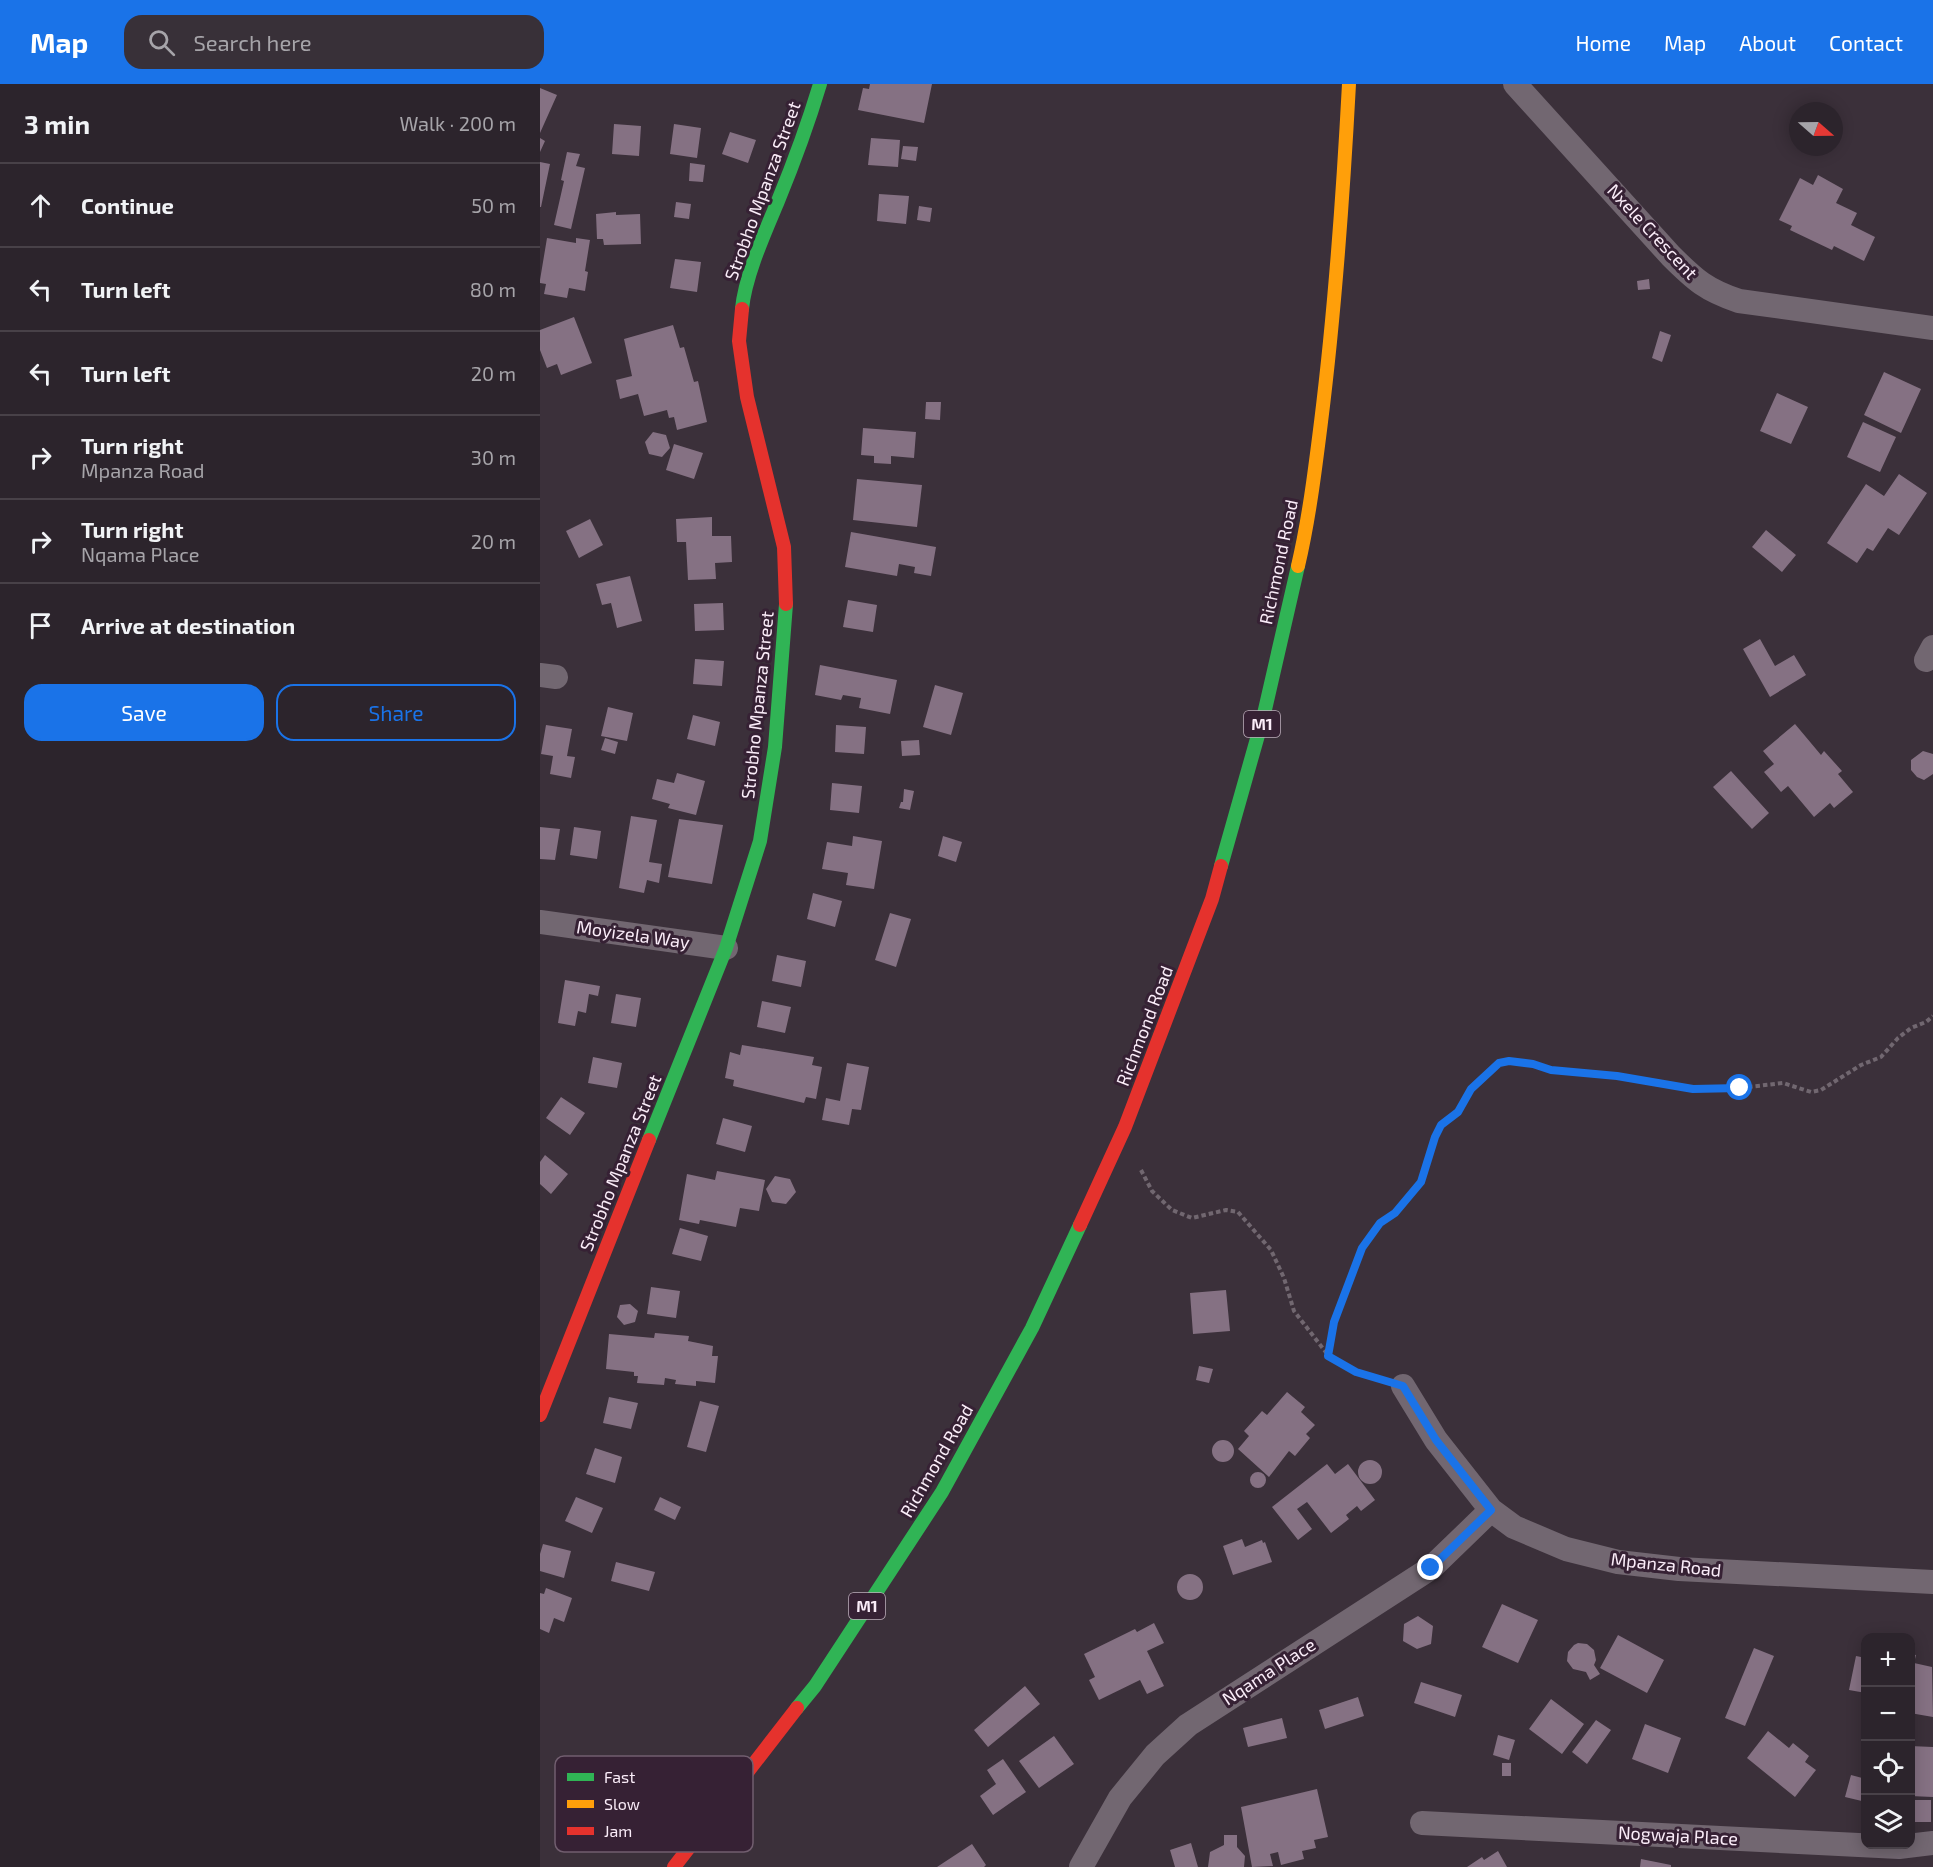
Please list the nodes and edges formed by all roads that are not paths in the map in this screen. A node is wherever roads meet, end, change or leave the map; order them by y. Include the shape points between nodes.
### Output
1 (820, 84) edge
2 (1349, 84) edge
3 (1515, 84) edge
4 (1933, 328) edge
5 (540, 922) edge
6 (726, 948) junction
7 (1403, 1386) road end
8 (540, 1415) edge
9 (1491, 1510) junction
10 (1933, 1582) edge
11 (753, 1766) edge
12 (1422, 1823) dead end
13 (1933, 1843) edge
14 (686, 1852) edge
15 (674, 1867) edge
16 (1081, 1867) edge

1 - 6 main road, Strobho Mpanza Street via 804,138 743,299 740,341 746,386 784,547 786,606 775,747 760,842
2 - 11 main road, Richmond Road / M1 via 1329,359 1307,529 1264,714 1212,899 1125,1127 1032,1328 942,1492 815,1686
3 - 4 street, Nxele Crescent via 1671,256 1714,293 1739,301
5 - 6 street, Moyizela Way
6 - 8 main road, Strobho Mpanza Street
7 - 9 street, Mpanza Road via 1436,1440
9 - 10 street, Mpanza Road via 1514,1527 1566,1549 1618,1563
9 - 16 street, Nqama Place via 1431,1568 1188,1725 1155,1755 1120,1798
12 - 13 street, Nogwaja Place via 1899,1847
14 - 15 main road, Richmond Road / M1

